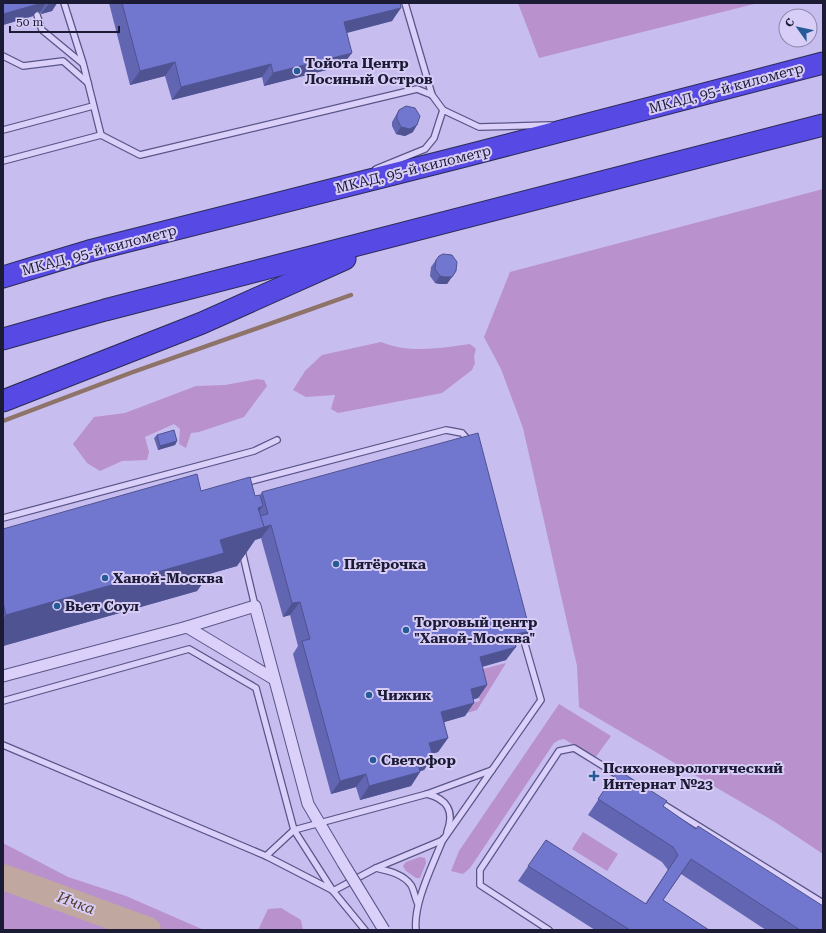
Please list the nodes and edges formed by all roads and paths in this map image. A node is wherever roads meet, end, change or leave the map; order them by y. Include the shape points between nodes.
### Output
1 (64, 3) edge
2 (405, 3) edge
3 (37, 15) edge
4 (3, 56) edge
5 (83, 63) junction
6 (823, 63) edge
7 (88, 83) junction
8 (432, 95) junction
9 (93, 106) junction
10 (443, 110) junction
11 (610, 118) junction
12 (556, 124) dead end
13 (563, 124) dead end
14 (823, 125) edge
15 (3, 130) edge
16 (101, 135) junction
17 (3, 161) edge
18 (372, 170) dead end
19 (359, 176) dead end
20 (318, 193) junction
21 (400, 235) junction
22 (89, 251) junction
23 (3, 270) edge
24 (3, 277) edge
25 (3, 339) edge
26 (3, 401) edge
27 (277, 440) dead end
28 (472, 445) edge
29 (234, 486) edge
30 (3, 518) edge
31 (241, 548) edge
32 (255, 606) junction
33 (520, 626) edge
34 (187, 627) junction
35 (3, 676) edge
36 (274, 679) junction
37 (3, 701) edge
38 (3, 745) edge
39 (492, 770) junction
40 (628, 782) edge
41 (427, 794) junction
42 (655, 798) edge
43 (294, 830) junction
44 (443, 840) junction
45 (266, 856) junction
46 (376, 868) junction
47 (332, 891) junction
48 (823, 903) edge
49 (418, 904) junction
50 (365, 930) edge
51 (384, 930) edge
52 (416, 930) edge
53 (549, 930) edge

1 - 5 lane
2 - 8 lane
3 - 5 lane via 42,30
4 - 7 lane via 23,66 62,61
5 - 7 lane
6 - 11 highway, МКАД, 95-й километр
7 - 9 lane
8 - 10 lane
8 - 16 lane via 417,89 140,155
9 - 15 lane
9 - 16 lane
10 - 12 lane via 479,127
10 - 18 lane via 434,138 425,149
11 - 13 lane
11 - 20 highway, МКАД, 95-й километр
14 - 21 highway
16 - 17 lane
19 - 20 lane
20 - 22 highway, МКАД, 95-й километр
21 - 25 highway via 105,310
21 - 26 highway via 202,323
22 - 23 highway
22 - 24 highway, МКАД, 95-й километр
27 - 30 lane via 254,450
28 - 29 lane via 462,433 446,430
31 - 32 lane
32 - 34 street
32 - 36 street
33 - 39 lane via 541,700
34 - 35 street
34 - 36 street
36 - 51 street, bridge via 308,804
37 - 43 lane via 189,649 256,688
38 - 45 lane
39 - 41 lane
39 - 44 lane
40 - 53 lane via 574,748 559,751 480,870 480,885
41 - 43 lane
41 - 44 lane via 447,804 450,814 449,826
42 - 48 lane
43 - 45 lane
43 - 47 lane
44 - 46 lane
44 - 49 lane
45 - 47 lane
46 - 47 lane
46 - 49 lane via 391,871 402,877 410,884
47 - 50 lane
49 - 52 lane

